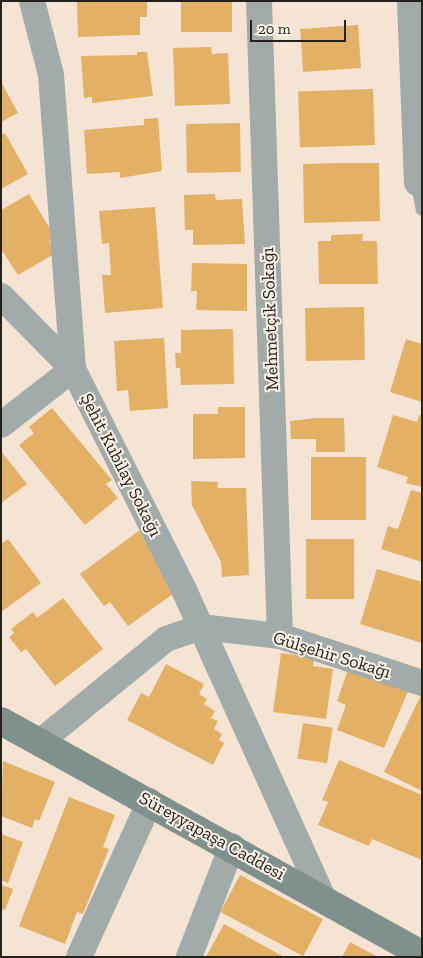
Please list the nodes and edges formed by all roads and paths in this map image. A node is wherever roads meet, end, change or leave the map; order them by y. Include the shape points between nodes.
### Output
1 (32, 1) edge
2 (259, 1) edge
3 (410, 1) edge
4 (417, 183) joint
5 (422, 210) edge
6 (1, 296) edge
7 (73, 369) junction
8 (1, 425) edge
9 (201, 627) junction
10 (280, 636) junction
11 (422, 683) edge
12 (1, 722) edge
13 (41, 740) junction
14 (150, 801) junction
15 (232, 846) junction
16 (323, 898) junction
17 (422, 954) edge
18 (79, 957) edge
19 (189, 957) edge

1 - 7 street, Şehit Kubilay Sokağı via 51,75
2 - 10 street, Mehmetçik Sokağı
3 - 4 street
4 - 5 lane
6 - 7 street
7 - 8 street
7 - 9 street, Şehit Kubilay Sokağı
9 - 10 street, Gülşehir Sokağı
9 - 13 street, Gülşehir Sokağı via 166,639
9 - 16 street, Şehit Kubilay Sokağı
10 - 11 street, Gülşehir Sokağı
12 - 13 street, Süreyyapaşa Caddesi
13 - 14 street, Süreyyapaşa Caddesi
14 - 15 street, Süreyyapaşa Caddesi
14 - 18 street
15 - 16 street, Süreyyapaşa Caddesi
15 - 19 street
16 - 17 street, Süreyyapaşa Caddesi

